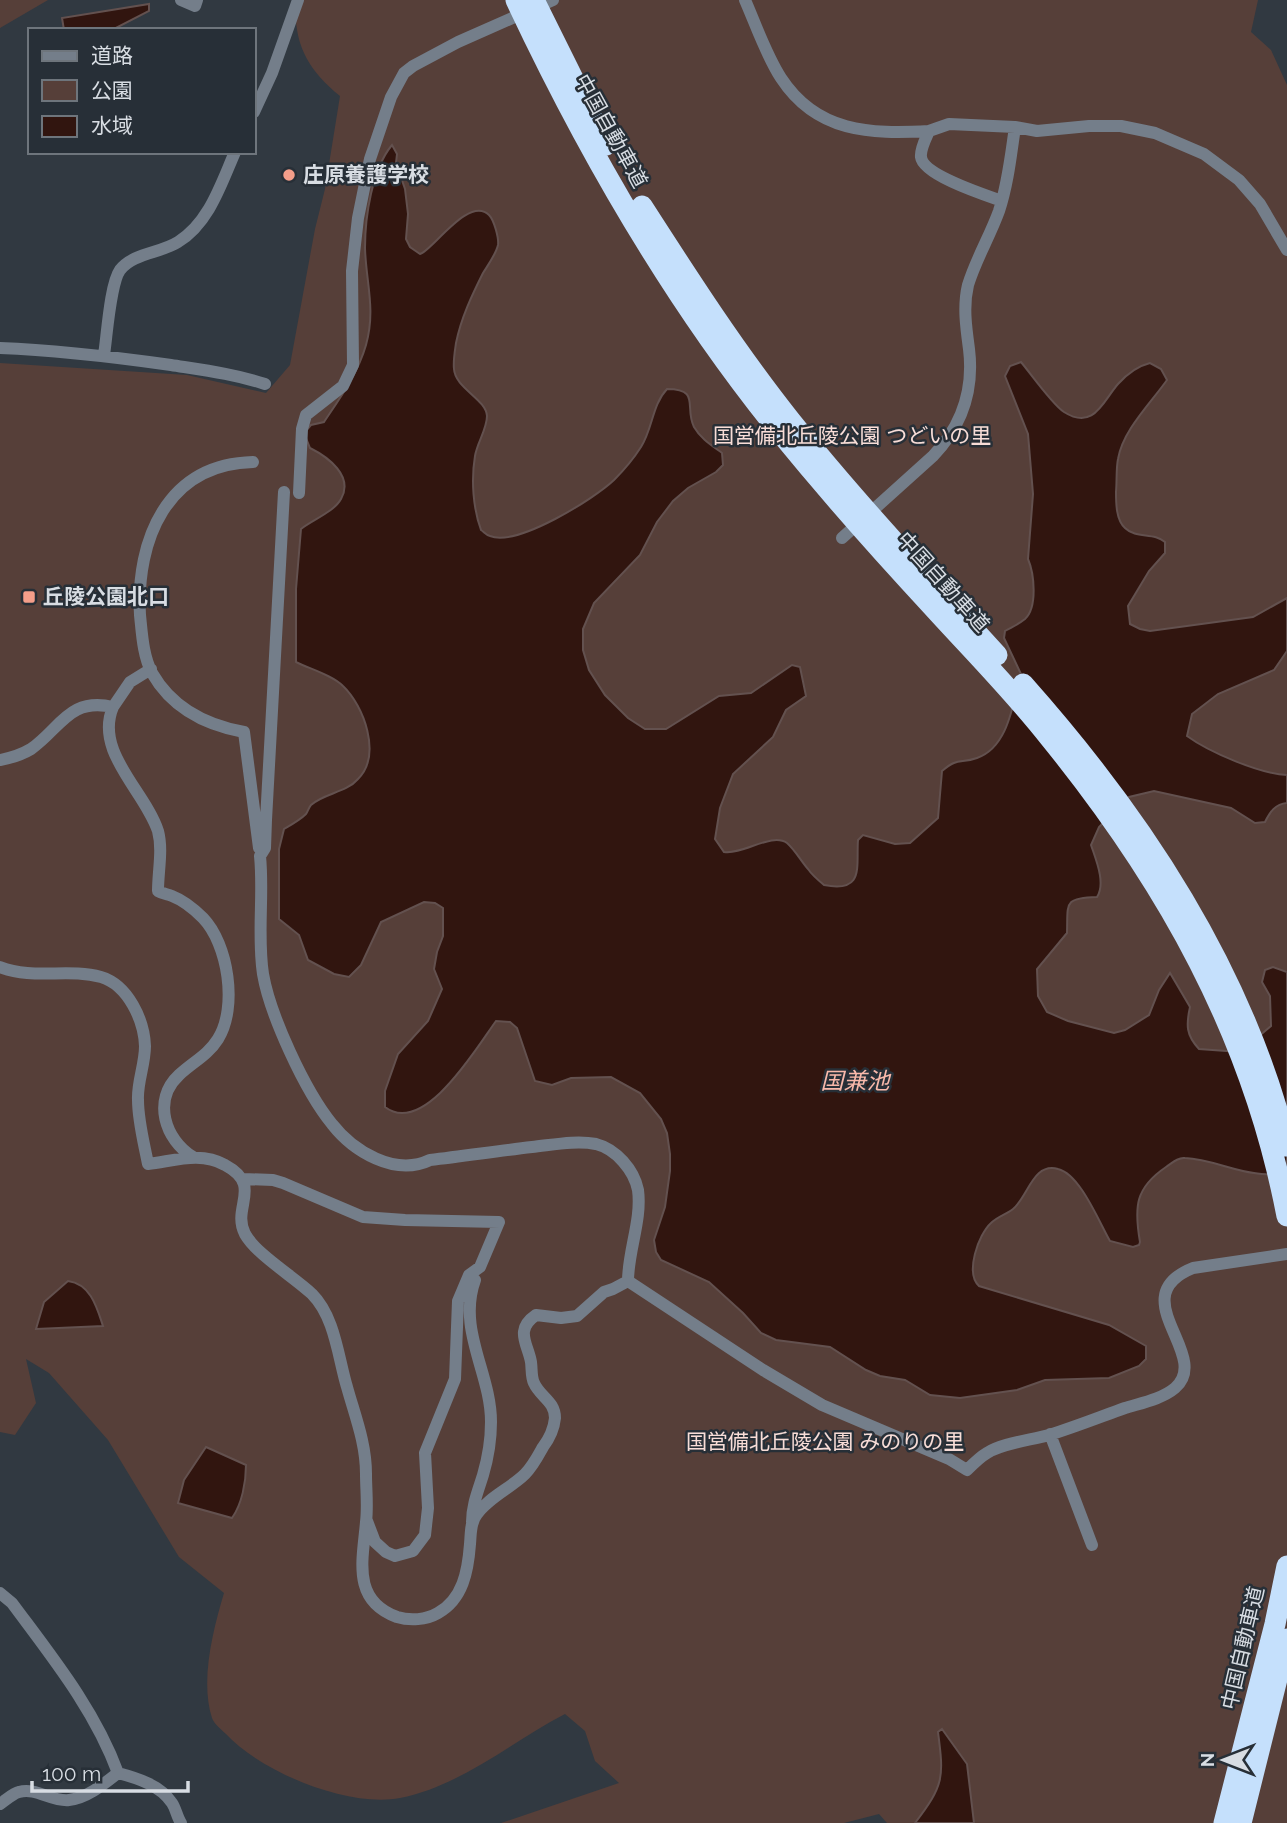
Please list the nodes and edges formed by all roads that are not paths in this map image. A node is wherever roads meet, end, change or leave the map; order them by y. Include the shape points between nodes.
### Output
1 (181, 0) edge
2 (197, 0) edge
3 (298, 0) edge
4 (516, 0) edge
5 (534, 0) edge
6 (553, 0) edge
7 (745, 0) edge
8 (256, 109) edge
9 (1015, 127) junction
10 (929, 131) junction
11 (234, 154) edge
12 (1002, 201) junction
13 (1287, 250) edge
14 (0, 348) edge
15 (104, 355) junction
16 (265, 384) dead end
17 (253, 462) dead end
18 (284, 492) dead end
19 (299, 493) dead end
20 (842, 538) dead end
21 (151, 669) junction
22 (1016, 687) junction
23 (113, 707) junction
24 (0, 760) edge
25 (260, 856) junction
26 (0, 967) edge
27 (1243, 1034) junction
28 (1287, 1146) edge
29 (193, 1157) junction
30 (243, 1179) junction
31 (1287, 1216) edge
32 (1287, 1254) edge
33 (480, 1267) junction
34 (628, 1281) junction
35 (1050, 1434) junction
36 (366, 1520) junction
37 (472, 1522) junction
38 (1092, 1545) dead end
39 (1287, 1566) edge
40 (0, 1593) edge
41 (1287, 1639) edge
42 (118, 1773) junction
43 (0, 1804) edge
44 (181, 1823) edge
45 (1224, 1823) edge
46 (1241, 1823) edge

1 - 2 street via 195,6
3 - 8 street
4 - 22 highway, 中国自動車道 via 590,145 723,356 825,486
5 - 22 highway, 中国自動車道 via 591,117 639,201 742,356 789,419
6 - 19 street via 413,66 391,97 370,159 358,218 352,271 353,365 343,386 306,415
7 - 10 street via 780,77 810,109 858,130
9 - 10 street via 949,124
9 - 12 street
9 - 13 street via 1037,131 1121,126 1188,146 1215,161 1250,192
10 - 12 street via 920,153 925,166 945,179
11 - 15 street via 206,215 190,233 130,261 119,271
12 - 20 street via 968,287 965,313 970,386 958,424 933,456
14 - 15 street
15 - 16 street
17 - 21 street via 198,477 172,497 155,521 141,572 139,601
18 - 25 street via 265,848
21 - 23 street via 130,682
21 - 25 street via 186,711 213,725 244,732
22 - 27 highway, 中国自動車道 via 1083,755 1201,929
23 - 24 street via 77,708 27,751
23 - 29 street via 107,726 111,744 160,838 158,891 196,912 216,934 223,955 228,1012 223,1029 211,1049 174,1080 164,1100 173,1140
25 - 34 street via 267,993 290,1050 333,1126 371,1158 401,1165 554,1144 597,1144 610,1150 626,1164 638,1192
26 - 29 street via 32,974 87,974 120,987 144,1036 138,1101 148,1164
27 - 28 highway, 中国自動車道 via 1269,1082
27 - 31 highway, 中国自動車道
29 - 30 street via 226,1165
30 - 33 street via 282,1183 363,1217 499,1222
30 - 36 street via 241,1225 248,1239 312,1294 331,1326 360,1427
32 - 35 street via 1180,1273 1169,1287 1164,1312 1183,1354 1182,1378 1176,1387
33 - 36 street via 469,1275 458,1301 455,1379 425,1453 428,1529 413,1551 395,1556 380,1548
33 - 37 street via 468,1316 491,1420
34 - 35 street via 822,1405 967,1470 989,1451
34 - 37 street via 604,1292 578,1316 536,1315 527,1324 524,1343 533,1381 553,1406 554,1426 526,1473
35 - 38 street
36 - 37 street via 365,1588 384,1611 413,1619 440,1612 461,1588
39 - 45 highway, 中国自動車道
40 - 42 street via 81,1698
41 - 46 highway, 中国自動車道
42 - 43 street via 90,1793 69,1800 18,1791
42 - 44 street via 163,1793

